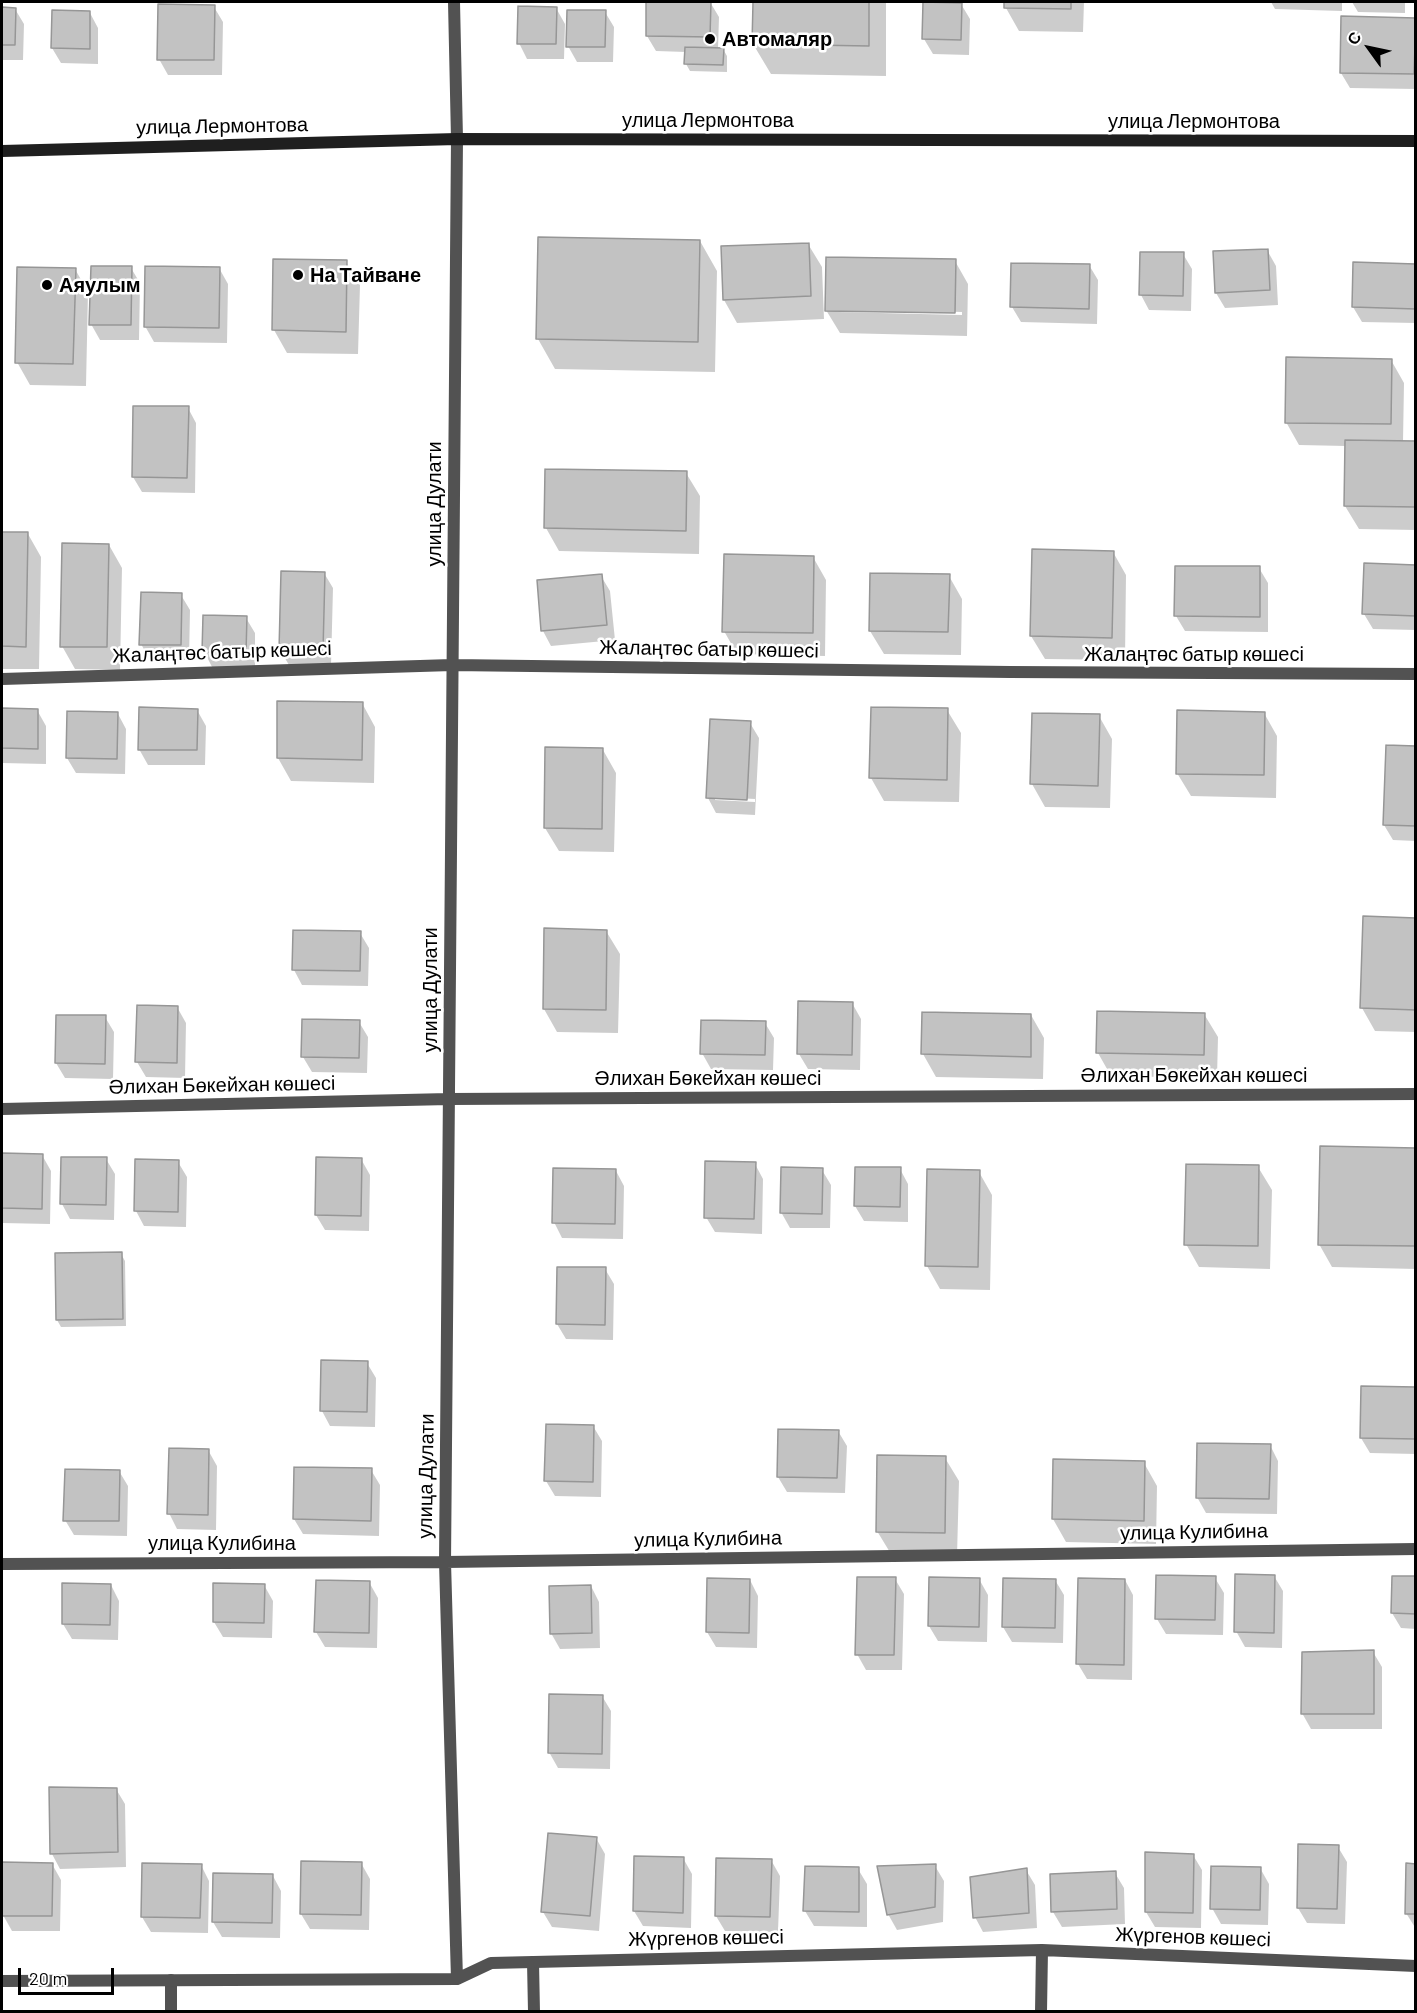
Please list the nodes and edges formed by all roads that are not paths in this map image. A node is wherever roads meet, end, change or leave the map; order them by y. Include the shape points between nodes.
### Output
1 (454, 2) edge
2 (457, 139) junction
3 (1416, 141) edge
4 (2, 151) edge
5 (452, 665) junction
6 (1416, 674) edge
7 (2, 679) edge
8 (1416, 1094) edge
9 (449, 1099) junction
10 (2, 1109) edge
11 (1416, 1549) edge
12 (445, 1562) junction
13 (2, 1564) edge
14 (1042, 1950) junction
15 (533, 1962) junction
16 (1416, 1966) edge
17 (457, 1979) junction
18 (171, 1980) junction
19 (2, 1981) edge
20 (171, 2012) edge
21 (534, 2012) edge
22 (1041, 2012) edge

1 - 2 street, улица Дулати
2 - 3 main road, улица Лермонтова
2 - 4 main road, улица Лермонтова
2 - 5 street, улица Дулати
5 - 6 street, Жалаңтөс батыр көшесі
5 - 7 street, Жалаңтөс батыр көшесі
5 - 9 street, улица Дулати
8 - 9 street, Әлихан Бөкейхан көшесі
9 - 10 street, Әлихан Бөкейхан көшесі
9 - 12 street, улица Дулати
11 - 12 street, улица Кулибина
12 - 13 street, улица Кулибина
12 - 17 street, улица Дулати
14 - 15 street, Жүргенов көшесі
14 - 16 street, Жүргенов көшесі
14 - 22 street
15 - 17 street, Жүргенов көшесі via 490,1963
15 - 21 street
17 - 18 street, Жүргенов көшесі
18 - 19 street, Жүргенов көшесі
18 - 20 street

